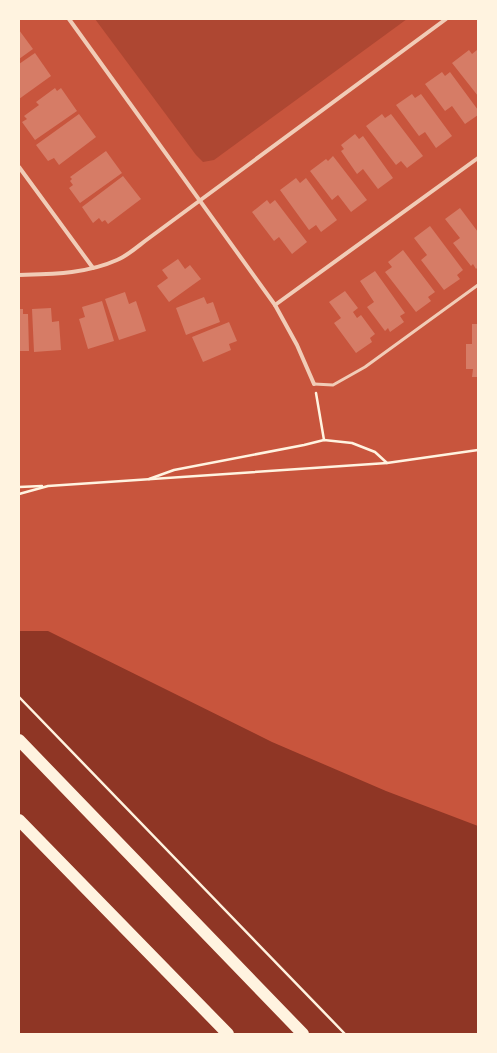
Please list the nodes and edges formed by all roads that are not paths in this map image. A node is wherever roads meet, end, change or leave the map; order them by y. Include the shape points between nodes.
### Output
1 (69, 19) edge
2 (446, 19) edge
3 (478, 158) edge
4 (19, 167) edge
5 (200, 201) junction
6 (93, 268) junction
7 (19, 275) edge
8 (478, 285) edge
9 (275, 305) junction
10 (314, 384) joint
11 (19, 740) edge
12 (19, 820) edge
13 (228, 1034) edge
14 (303, 1034) edge

1 - 5 street
2 - 5 street
3 - 9 street
4 - 6 street
5 - 6 street via 117,260
5 - 9 street
6 - 7 street via 53,274
8 - 10 lane via 365,367 333,384
9 - 10 street via 297,345
11 - 14 highway
12 - 13 highway

